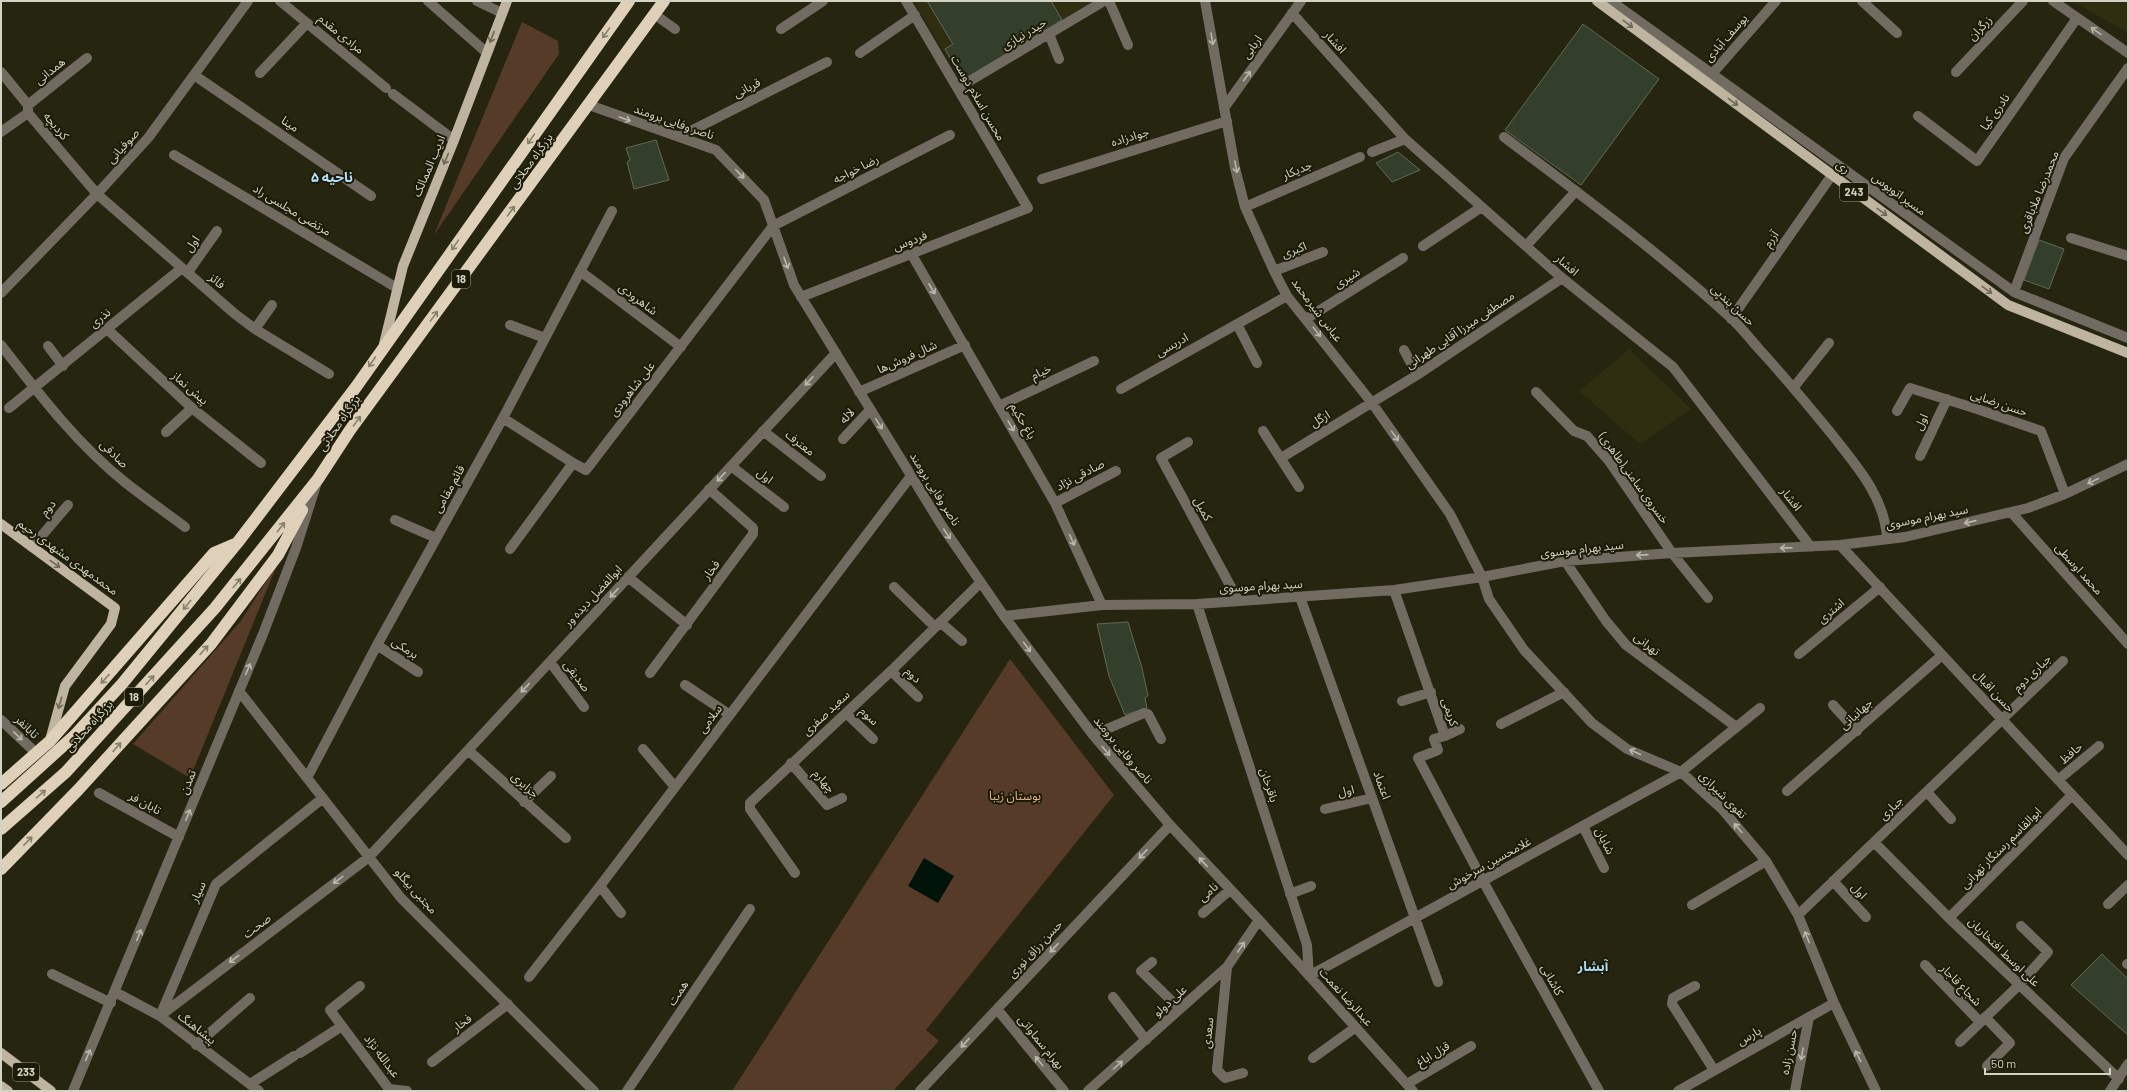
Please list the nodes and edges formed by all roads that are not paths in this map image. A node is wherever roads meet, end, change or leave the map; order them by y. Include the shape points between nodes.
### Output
1 (248, 1) edge
2 (280, 1) edge
3 (428, 1) edge
4 (477, 1) edge
5 (507, 1) edge
6 (629, 1) edge
7 (664, 1) edge
8 (823, 1) edge
9 (906, 1) edge
10 (1104, 1) edge
11 (1109, 1) edge
12 (1205, 1) edge
13 (1301, 1) edge
14 (1597, 1) edge
15 (1611, 1) edge
16 (1776, 1) edge
17 (1862, 1) edge
18 (2023, 1) edge
19 (2052, 1) edge
20 (502, 13) junction
21 (1292, 13) junction
22 (654, 14) junction
23 (915, 15) junction
24 (2077, 18) junction
25 (307, 23) junction
26 (675, 29) dead end
27 (781, 29) dead end
28 (1897, 33) dead end
29 (1049, 34) junction
30 (1128, 45) dead end
31 (486, 52) junction
32 (2128, 53) edge
33 (860, 54) dead end
34 (87, 58) dead end
35 (1059, 59) dead end
36 (827, 62) dead end
37 (2128, 68) edge
38 (1, 72) edge
39 (1956, 72) dead end
40 (260, 73) dead end
41 (194, 74) junction
42 (1711, 75) junction
43 (958, 88) junction
44 (589, 105) junction
45 (1224, 108) junction
46 (28, 109) junction
47 (1918, 116) dead end
48 (1227, 121) junction
49 (1, 132) edge
50 (950, 135) dead end
51 (679, 137) junction
52 (1504, 137) dead end
53 (1404, 139) junction
54 (454, 140) junction
55 (1372, 152) dead end
56 (174, 155) dead end
57 (1360, 157) dead end
58 (1832, 175) junction
59 (1042, 179) dead end
60 (1576, 191) junction
61 (98, 194) junction
62 (371, 196) dead end
63 (1245, 207) junction
64 (1028, 208) joint
65 (1480, 208) junction
66 (612, 211) dead end
67 (773, 226) junction
68 (217, 231) dead end
69 (2071, 238) dead end
70 (1423, 246) dead end
71 (1526, 246) junction
72 (1323, 252) dead end
73 (912, 255) junction
74 (2128, 256) edge
75 (1403, 258) dead end
76 (185, 270) junction
77 (580, 271) junction
78 (1274, 271) junction
79 (1562, 278) junction
80 (397, 288) junction
81 (2014, 292) junction
82 (1, 294) edge
83 (1287, 296) junction
84 (802, 297) junction
85 (272, 305) dead end
86 (1306, 319) junction
87 (1731, 319) junction
88 (1237, 324) junction
89 (510, 325) dead end
90 (107, 329) junction
91 (255, 329) junction
92 (545, 338) junction
93 (2128, 338) edge
94 (1829, 343) dead end
95 (384, 344) junction
96 (965, 344) junction
97 (1, 345) edge
98 (48, 346) dead end
99 (681, 347) junction
100 (1404, 350) dead end
101 (836, 353) junction
102 (2128, 353) edge
103 (1094, 361) dead end
104 (1257, 363) dead end
105 (63, 366) junction
106 (329, 374) dead end
107 (1416, 375) junction
108 (1794, 387) junction
109 (35, 389) junction
110 (1121, 389) dead end
111 (860, 392) junction
112 (1536, 392) dead end
113 (1946, 399) junction
114 (1372, 403) junction
115 (999, 406) junction
116 (9, 408) dead end
117 (192, 408) junction
118 (870, 410) junction
119 (1897, 411) dead end
120 (503, 418) junction
121 (763, 431) junction
122 (1263, 431) dead end
123 (166, 432) dead end
124 (843, 440) dead end
125 (1188, 442) dead end
126 (1920, 456) dead end
127 (1281, 458) junction
128 (261, 462) dead end
129 (573, 463) junction
130 (2128, 464) edge
131 (731, 466) junction
132 (1116, 471) dead end
133 (821, 476) dead end
134 (911, 476) junction
135 (318, 479) junction
136 (1299, 487) dead end
137 (709, 489) junction
138 (2065, 494) junction
139 (1055, 503) junction
140 (68, 505) dead end
141 (784, 507) dead end
142 (2011, 512) junction
143 (395, 520) dead end
144 (1, 524) edge
145 (185, 527) dead end
146 (436, 538) junction
147 (1887, 539) junction
148 (238, 542) junction
149 (1840, 545) junction
150 (32, 547) junction
151 (1811, 547) junction
152 (510, 549) dead end
153 (1672, 553) junction
154 (1565, 561) junction
155 (628, 577) junction
156 (1482, 577) junction
157 (980, 583) junction
158 (894, 587) dead end
159 (1880, 588) junction
160 (1394, 590) junction
161 (1300, 597) junction
162 (1708, 598) dead end
163 (1238, 600) junction
164 (1197, 604) junction
165 (1102, 605) junction
166 (1004, 616) junction
167 (687, 625) junction
168 (938, 625) junction
169 (962, 641) dead end
170 (2128, 644) edge
171 (377, 645) junction
172 (1799, 654) dead end
173 (1942, 655) junction
174 (2063, 661) dead end
175 (550, 662) junction
176 (891, 671) junction
177 (418, 672) dead end
178 (650, 673) dead end
179 (685, 685) dead end
180 (239, 691) junction
181 (1431, 692) junction
182 (1564, 692) junction
183 (918, 697) dead end
184 (1402, 701) dead end
185 (1832, 704) dead end
186 (584, 706) dead end
187 (1760, 708) dead end
188 (846, 713) junction
189 (730, 715) junction
190 (1, 720) edge
191 (2002, 720) junction
192 (1501, 724) dead end
193 (1735, 726) junction
194 (1460, 729) dead end
195 (1857, 731) junction
196 (1093, 735) junction
197 (1445, 736) junction
198 (873, 739) dead end
199 (1161, 739) dead end
200 (50, 741) junction
201 (2099, 746) dead end
202 (643, 749) dead end
203 (468, 750) junction
204 (35, 752) junction
205 (791, 763) junction
206 (1681, 772) junction
207 (551, 776) dead end
208 (307, 778) junction
209 (2058, 780) junction
210 (1, 784) edge
211 (675, 787) junction
212 (1787, 791) dead end
213 (1927, 792) junction
214 (99, 793) dead end
215 (2072, 795) junction
216 (323, 798) junction
217 (842, 798) dead end
218 (1372, 798) junction
219 (1, 802) edge
220 (524, 802) junction
221 (1325, 809) dead end
222 (1951, 819) dead end
223 (1170, 825) junction
224 (1583, 826) junction
225 (1, 829) edge
226 (179, 837) junction
227 (566, 838) dead end
228 (1874, 842) junction
229 (2128, 855) edge
230 (369, 857) junction
231 (1766, 861) junction
232 (1604, 868) dead end
233 (1, 869) edge
234 (795, 873) dead end
235 (1483, 881) junction
236 (1833, 881) junction
237 (2128, 885) edge
238 (600, 886) junction
239 (1312, 886) dead end
240 (1230, 890) junction
241 (1290, 894) junction
242 (2108, 904) dead end
243 (1692, 905) dead end
244 (750, 909) dead end
245 (622, 913) dead end
246 (1203, 913) dead end
247 (1798, 915) junction
248 (1866, 917) dead end
249 (1416, 918) junction
250 (1949, 918) junction
251 (1259, 920) junction
252 (2020, 926) dead end
253 (1152, 962) dead end
254 (1925, 965) dead end
255 (1227, 967) junction
256 (52, 974) dead end
257 (1309, 976) junction
258 (528, 977) dead end
259 (1438, 982) dead end
260 (2019, 985) junction
261 (360, 986) dead end
262 (1695, 986) dead end
263 (115, 992) junction
264 (1113, 997) dead end
265 (250, 998) dead end
266 (111, 1003) junction
267 (1834, 1003) junction
268 (508, 1004) junction
269 (997, 1009) junction
270 (1180, 1010) junction
271 (160, 1016) junction
272 (1809, 1017) junction
273 (1983, 1020) junction
274 (342, 1026) junction
275 (1356, 1028) junction
276 (1146, 1040) junction
277 (1960, 1042) dead end
278 (196, 1045) junction
279 (1471, 1046) dead end
280 (1, 1053) edge
281 (1313, 1058) dead end
282 (432, 1062) dead end
283 (2128, 1064) edge
284 (1987, 1066) dead end
285 (1714, 1070) junction
286 (1243, 1073) dead end
287 (2119, 1079) junction
288 (250, 1084) junction
289 (1, 1086) edge
290 (1410, 1088) edge
291 (8, 1091) edge
292 (51, 1091) edge
293 (73, 1091) edge
294 (259, 1091) edge
295 (407, 1091) edge
296 (594, 1091) edge
297 (627, 1091) edge
298 (920, 1091) edge
299 (1064, 1091) edge
300 (1088, 1091) edge
301 (1599, 1091) edge
302 (1678, 1091) edge
303 (1795, 1091) edge
304 (1876, 1091) edge
305 (2110, 1091) edge

1 - 41 street, صوفیانی
2 - 25 street, مرادی مقدم
3 - 31 street
4 - 20 street
5 - 20 main road, ادیب الممالک
6 -> 95 highway, بزرگراه محلاتی / 18
7 - 22 highway, بزرگراه محلاتی / 18
8 - 27 street
9 - 23 street, محسن اسلام دوست
10 - 29 street, حیدر نیازی
11 - 30 street
12 -> 45 street, عباس شیرمحمد
13 - 21 street, اربابی
14 -> 58 main road, ری / 243
15 - 42 street, مسیر اتوبوس
16 - 42 street, یوسف آبادی
17 - 28 street
18 - 39 street, زرگران
19 - 24 street
20 -> 31 main road, ادیب الممالک
45 -> 21 street, اربابی
21 - 53 street, افشار
22 - 26 street
22 - 44 highway, بزرگراه محلاتی / 18
23 - 33 street
23 - 43 street, محسن اسلام دوست
32 -> 24 street
24 - 47 street, نادری کیا via 1977,161
25 - 40 street
25 - 54 street, مرادی مقدم
29 - 35 street
29 - 43 street, حیدر نیازی
31 - 54 main road, ادیب الممالک
34 - 46 street, همدانی
36 - 51 street, قربانی
37 - 81 street, محمدرضا ملاباقری via 2064,158
38 - 46 street, کردبچه
41 - 61 street, صوفیانی via 148,138
41 - 62 street, مینا
42 - 81 street, مسیر اتوبوس
43 - 64 street, محسن اسلام دوست
44 -> 51 street, ناصر وفایی برومند
135 -> 44 highway, بزرگراه محلاتی / 18 via 350,430
45 - 48 street, عباس شیرمحمد
46 - 49 street, همدانی
46 - 61 street, کردبچه
48 - 59 street, جوادزاده
48 -> 63 street, عباس شیرمحمد
50 - 67 street, رضا خواجه
51 -> 67 street, ناصر وفایی برومند via 716,150 764,200
52 - 60 street, حسن بندپی
53 - 55 street
53 - 65 street, افشار
54 -> 80 main road, ادیب الممالک via 418,226
56 - 80 street, مرتضی مجلسی راد
57 - 63 street, جدیکار
58 - 87 street, آزرم
58 -> 102 main road, ری / 243 via 2008,306
60 - 71 street
60 - 87 street, حسن بندپی
61 - 76 street, فائز
61 - 82 street, صوفیانی
63 - 78 street, عباس شیرمحمد
64 - 73 street, فردوس
65 - 70 street
65 - 71 street, افشار
66 - 77 street, قائم مقامی
67 -> 84 street, ناصر وفایی برومند via 794,285
67 - 99 street, علی شاهرودی
68 - 76 street, اول
69 - 74 street
71 - 79 street, افشار
72 - 78 street, اکبری
73 - 84 street, فردوس
73 -> 96 street, باغ حکیم
75 - 86 street, شیری
76 - 90 street, نذری
76 - 91 street, فائز
77 - 92 street, قائم مقامی
77 - 99 street, شاهرودی
78 - 83 street, عباس شیرمحمد
79 - 107 street, مصطفی میرزا آقایی طهرانی
79 - 151 street, افشار via 1673,367
80 - 95 main road, ادیب الممالک
81 - 93 street, مسیر اتوبوس
83 - 86 street, عباس شیرمحمد
83 - 88 street, ادریسی
84 - 101 street, ناصر وفایی برومند
85 - 91 street
86 -> 114 street, عباس شیرمحمد
87 - 108 street, حسن بندپی
88 - 104 street
88 - 110 street, ادریسی
89 - 92 street
90 - 105 street, نذری
90 - 117 street, پیش نماز
91 - 106 street, فائز
92 - 120 street, قائم مقامی
94 - 108 street
95 -> 148 highway, بزرگراه محلاتی / 18 via 356,387
96 - 111 street, شال فروش‌ها
96 - 115 street, باغ حکیم
97 - 109 street, صادقی
98 - 105 street
99 - 129 street, علی شاهرودی via 586,470
100 - 107 street
101 - 111 street, ناصر وفایی برومند
101 -> 121 street, ابوالفضل دیده ور
103 - 115 street, خیام
105 - 109 street, نذری
107 - 114 street, مصطفی میرزا آقایی طهرانی
108 - 147 street, حسن بندپی via 1863,473 1887,522
109 - 116 street
109 - 145 street, صادقی via 70,430 125,482
111 - 118 street, ناصر وفایی برومند
112 - 153 street, خسروی سامنی(طاهری) via 1574,431 1587,436 1609,461
113 - 119 street, حسن رضایی via 1910,388
113 - 126 street, اول
113 - 138 street, حسن رضایی via 2041,431
114 - 127 street, ازگل
114 -> 156 street, عباس شیرمحمد via 1450,514
115 -> 139 street, باغ حکیم
117 - 123 street
117 - 128 street, پیش نماز
118 - 124 street, لاله
118 -> 134 street, ناصر وفایی برومند
120 - 129 street
120 - 146 street, قائم مقامی
121 - 131 street, ابوالفضل دیده ور
121 - 133 street, معترف
122 - 127 street
125 - 163 street, کمیل via 1161,458
127 - 136 street
129 - 152 street
130 -> 138 street, سید بهرام موسوی
131 -> 137 street, ابوالفضل دیده ور
131 - 141 street, اول
132 - 139 street, صادقی نژاد
134 -> 157 street, ناصر وفایی برومند
134 - 189 street, سلامی
180 -> 135 street, تمدن via 296,548
225 -> 135 highway, بزرگراه محلاتی / 18 via 66,772 215,608
233 -> 135 highway via 78,790 211,644 278,555
137 - 155 street, ابوالفضل دیده ور
137 - 167 street, فخار via 753,528 753,534
138 - 142 street, سید بهرام موسوی
139 -> 165 street, باغ حکیم
140 - 150 street, دوم
142 -> 147 street, سید بهرام موسوی
142 - 170 street, محمد اوسطی
143 - 146 street
144 - 150 main road, محمدمهدی مشهدی رحیم
146 - 171 street, قائم مقامی
147 - 149 street, سید بهرام موسوی
148 -> 200 highway via 214,553
148 -> 219 highway, بزرگراه محلاتی / 18 via 122,684 74,736
149 - 151 street, سید بهرام موسوی
149 - 159 street, حسن اقبال
150 -> 200 main road, محمدمهدی مشهدی رحیم via 115,608 111,624 65,686
151 -> 153 street, سید بهرام موسوی
153 -> 154 street, سید بهرام موسوی
153 - 162 street, خسروی سامنی(طاهری)
154 - 156 street, سید بهرام موسوی
154 - 193 street, تهرانی via 1606,621 1626,645
155 - 167 street
155 -> 175 street, ابوالفضل دیده ور
156 - 160 street, سید بهرام موسوی
156 - 182 street, تقوی شیرازی via 1489,599 1503,622 1524,650
157 - 166 street, ناصر وفایی برومند
157 - 168 street, سعید صفری
158 - 168 street
159 - 172 street, اشتری
159 - 173 street, حسن اقبال
160 - 161 street, سید بهرام موسوی
160 - 181 street, کریمی
161 - 163 street, سید بهرام موسوی
161 - 218 street, اعتماد
163 - 164 street, سید بهرام موسوی
164 - 165 street, سید بهرام موسوی
164 - 241 street, باقرخان
165 - 166 street, سید بهرام موسوی
166 -> 196 street, ناصر وفایی برومند
167 - 178 street, فخار
168 - 169 street
168 - 176 street, سعید صفری
171 - 177 street, برمکی
171 - 208 street, قائم مقامی
173 - 191 street, حسن اقبال
173 - 195 street, جهانبانی
174 - 191 street, جباری دوم
175 - 186 street, صدیقی
175 -> 203 street, ابوالفضل دیده ور
176 - 183 street, دوم
176 - 188 street, سعید صفری
179 - 189 street
180 - 208 street, مجتبی بیگلو
226 -> 180 street, تمدن
181 - 184 street
181 - 197 street, کریمی
182 - 192 street
206 -> 182 street, تقوی شیرازی via 1627,748 1592,723
185 - 195 street
187 - 193 street
188 - 198 street, سوم
188 - 205 street, سعید صفری
189 - 211 street, سلامی
190 -> 204 street, تابانفر
191 - 209 street, حسن اقبال
191 - 213 street, جباری
193 - 206 street
194 - 197 street
195 - 212 street, جهانبانی
196 - 199 street via 1144,713 1148,714
196 -> 223 street, ناصر وفایی برومند
197 - 235 street, کریمی via 1434,738 1438,750 1418,758
200 - 204 highway
201 - 209 street, حافظ
202 - 211 street
203 - 220 street, جزایری
203 - 230 street, ابوالفضل دیده ور
204 - 210 highway
205 - 217 street, چهارم via 827,805
205 - 234 street, سعید صفری via 750,803 750,809
206 - 224 street, غلامحسین سرخوش
231 -> 206 street, تقوی شیرازی via 1722,809
207 - 220 street
208 - 216 street, مجتبی بیگلو
209 - 215 street, حسن اقبال
211 - 238 street, سلامی
213 - 222 street
213 - 228 street, جباری
214 - 226 street, تابان فر
215 - 229 street, حسن اقبال
215 - 250 street, ابوالقاسم رستگار تهرانی
216 - 230 street, مجتبی بیگلو
216 - 271 street, سیار via 216,884
218 - 221 street, اول
218 - 249 street, اعتماد
220 - 227 street, جزایری
240 -> 223 street, ناصر وفایی برومند
223 -> 269 street, حسن رزاق نوری
224 - 232 street, شایان
224 - 235 street, غلامحسین سرخوش
263 -> 226 street, تمدن
228 - 236 street, جباری
228 - 250 street, علی اوسط افتخاریان
230 - 268 street, مجتبی بیگلو via 401,898
230 -> 271 street, صحت
231 - 243 street
231 - 247 street, تقوی شیرازی
235 - 249 street, غلامحسین سرخوش
235 - 301 street, کاشانی
236 - 247 street, جباری
236 - 248 street, اول
237 - 242 street
238 - 245 street
238 - 258 street, سلامی
239 - 241 street
240 - 246 street, نامی
240 - 251 street, ناصر وفایی برومند
241 - 257 street, باقرخان via 1308,945
244 - 297 street, همت
267 -> 247 street, تقوی شیرازی
249 - 257 street, غلامحسین سرخوش
249 - 259 street, اعتماد
250 - 260 street, علی اوسط افتخاریان
255 -> 251 street, علی دولو
251 - 257 street, عبدالرضا نعمت
252 - 260 street, شجاع قاجار via 2048,952
253 - 270 street via 1142,971
254 - 273 street, شجاع قاجار
255 - 270 street, علی دولو
255 - 286 street, سعدی via 1217,1070 1225,1078
256 - 266 street
257 - 275 street, عبدالرضا نعمت
260 - 273 street, شجاع قاجار
260 - 287 street, علی اوسط افتخاریان
261 - 274 street, عبدالله نژاد via 330,1010
262 - 285 street via 1672,998 1672,1004
263 - 266 street, تمدن
263 - 271 street, پیشاهنگ
264 - 276 street
265 - 278 street
293 -> 266 street, تمدن
267 - 272 street, پارس
304 -> 267 street, تقوی شیرازی
268 - 282 street, فخار
268 - 296 street, مجتبی بیگلو
269 -> 298 street, حسن رزاق نوری
299 -> 269 street, بهرام سماواتی
270 - 276 street, علی دولو
271 - 278 street, پیشاهنگ
272 - 285 street, پارس
272 -> 303 street, حسن زاده
273 - 277 street, شجاع قاجار
273 - 284 street via 2010,1043
274 - 288 street
274 - 295 street, عبدالله نژاد via 389,1089
275 - 281 street
275 - 290 street, عبدالرضا نعمت
300 -> 276 street, علی دولو
278 - 288 street, پیشاهنگ
279 - 290 street, قزل اباغ
280 - 292 main road, 233
283 - 287 street
285 - 302 street, پارس
287 - 305 street
288 - 294 street, پیشاهنگ
289 - 291 main road, 233

